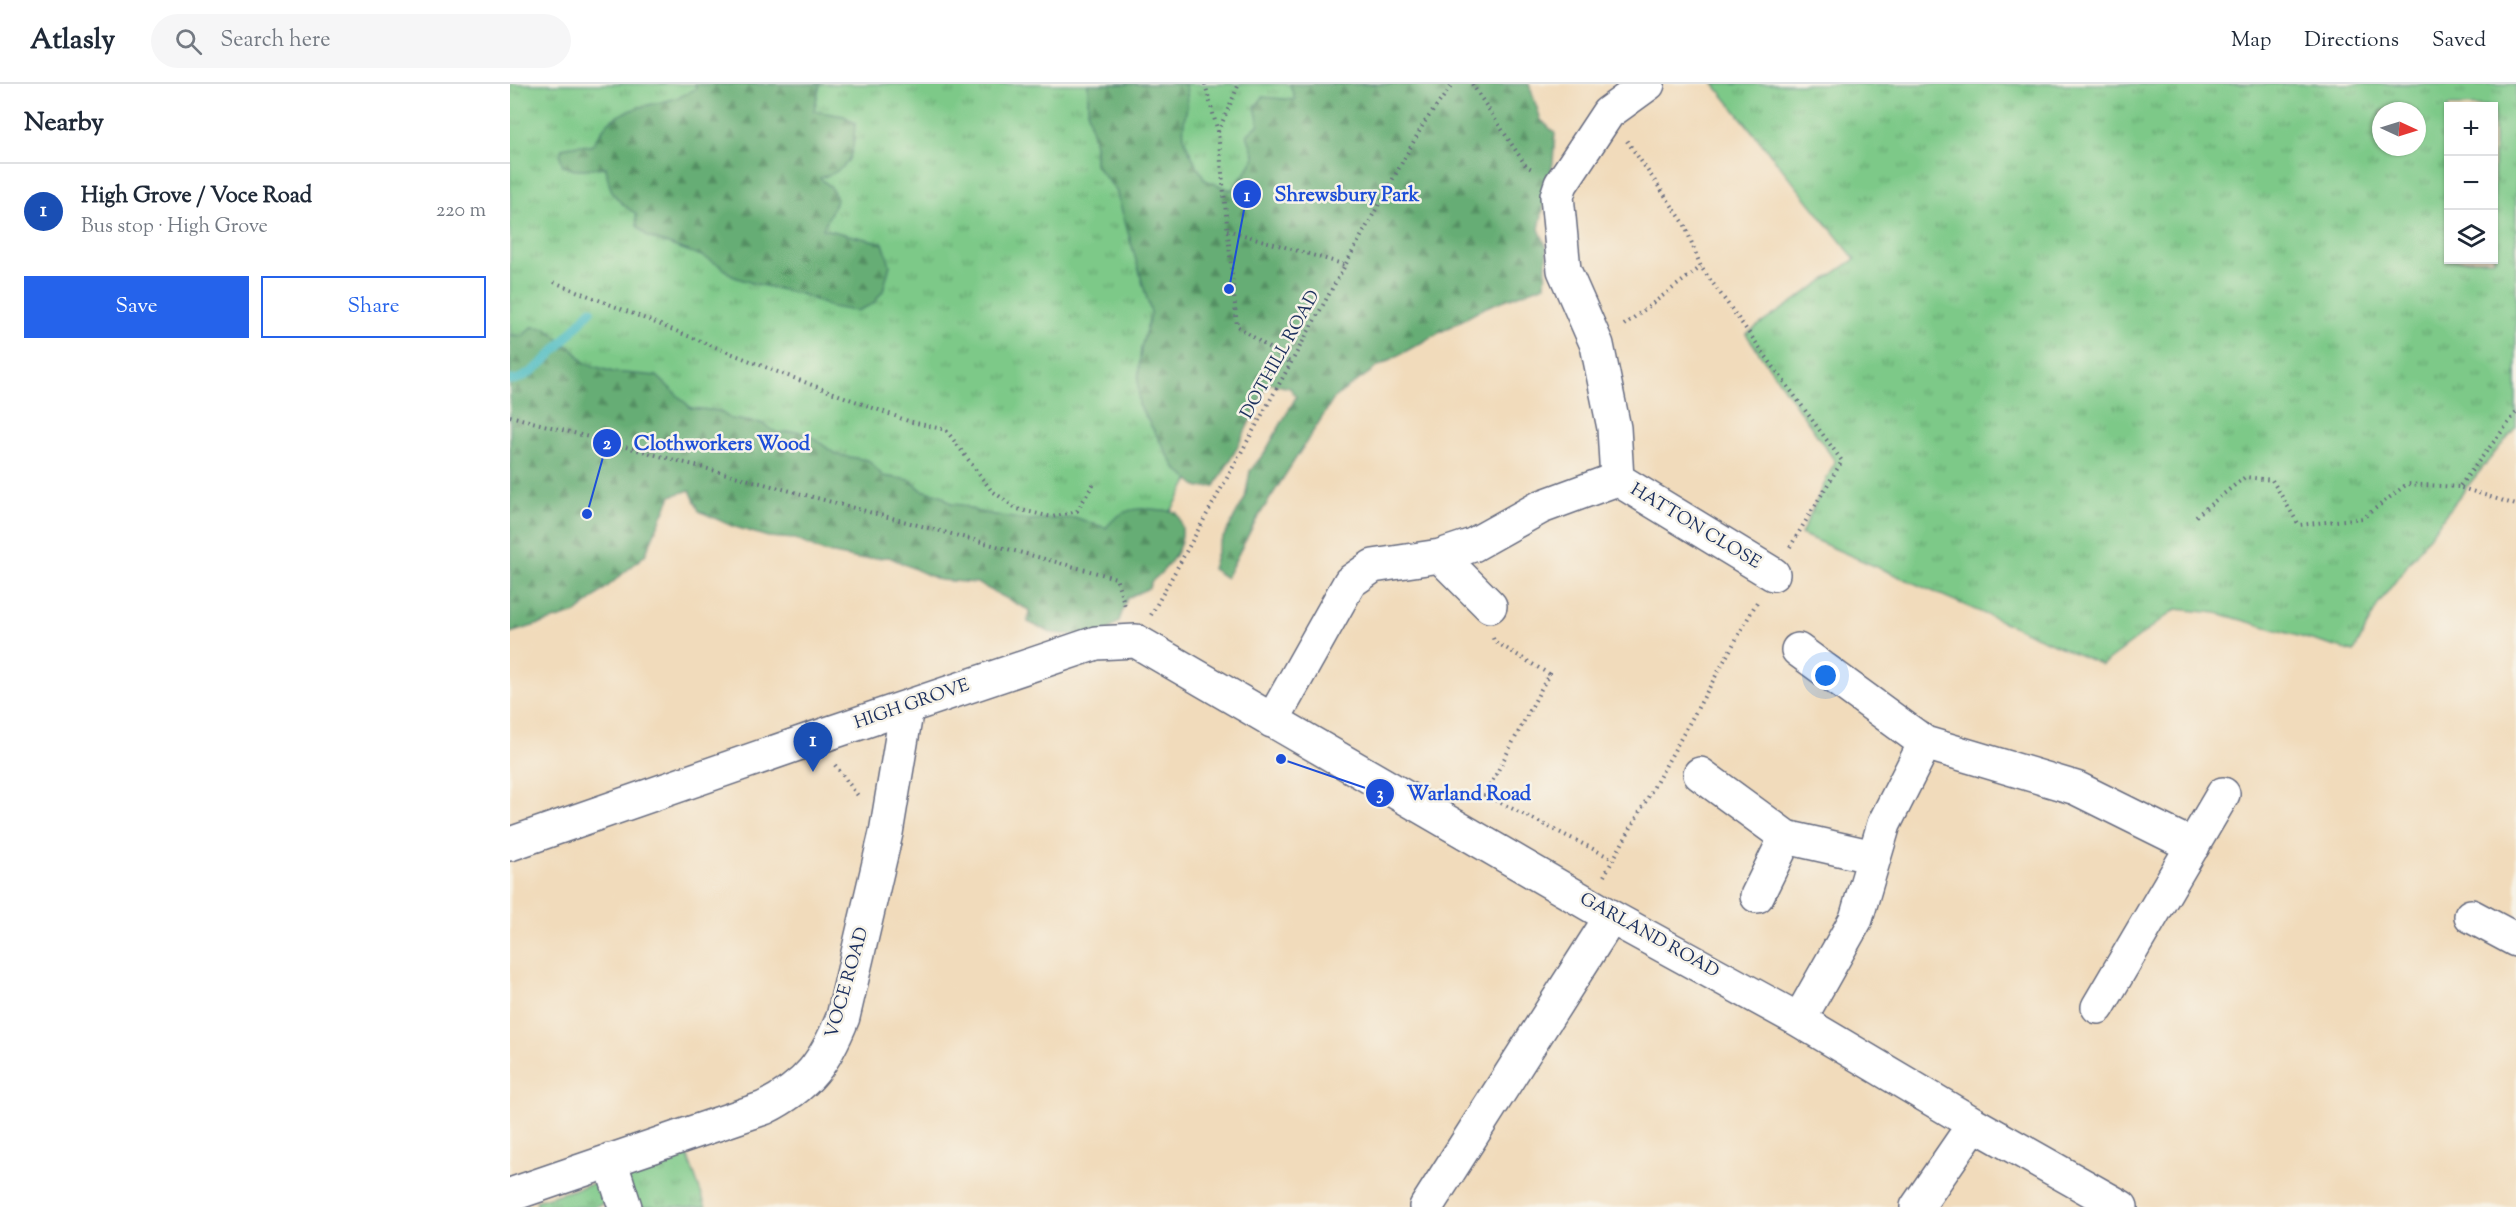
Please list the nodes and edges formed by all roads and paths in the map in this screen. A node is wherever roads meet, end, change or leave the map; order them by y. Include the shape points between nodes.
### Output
1 (1205, 84) edge
2 (1239, 84) edge
3 (1453, 84) edge
4 (1472, 84) edge
5 (1648, 84) edge
6 (1218, 132) junction
7 (1561, 184) junction
8 (1227, 230) junction
9 (1346, 265) junction
10 (1701, 267) dead end
11 (554, 282) dead end
12 (1597, 345) junction
13 (1292, 363) junction
14 (2516, 414) edge
15 (510, 416) edge
16 (1617, 479) junction
17 (1094, 483) dead end
18 (2459, 487) junction
19 (2516, 505) edge
20 (2196, 516) dead end
21 (1440, 556) junction
22 (1773, 574) dead end
23 (1490, 606) joint
24 (1137, 641) junction
25 (1798, 650) dead end
26 (907, 707) junction
27 (1272, 721) junction
28 (815, 738) junction
29 (1925, 743) junction
30 (1700, 774) dead end
31 (2223, 794) dead end
32 (886, 833) junction
33 (1786, 837) junction
34 (510, 844) edge
35 (2193, 846) junction
36 (1874, 857) junction
37 (1613, 859) dead end
38 (1757, 896) dead end
39 (2471, 916) dead end
40 (1611, 917) junction
41 (2516, 940) edge
42 (2098, 1007) dead end
43 (1799, 1020) junction
44 (1974, 1124) junction
45 (610, 1160) junction
46 (510, 1195) edge
47 (626, 1207) edge
48 (1426, 1207) edge
49 (1917, 1207) edge
50 (2121, 1207) edge

1 - 6 path
2 - 6 path
3 - 9 path, DOTHILL ROAD via 1424,123
4 - 7 path via 1526,165
5 - 7 street, HATTON CLOSE via 1608,113
6 - 8 path
7 - 12 street, HATTON CLOSE via 1557,196 1564,270
8 - 9 path
8 - 13 path via 1236,326
9 - 13 path, DOTHILL ROAD
10 - 12 path
11 - 17 path via 908,421 946,430 991,489 1017,509 1052,517 1077,511
12 - 16 street, HATTON CLOSE via 1614,428
13 - 24 path, DOTHILL ROAD
14 - 18 path
15 - 24 path via 1116,578
16 - 21 street, HATTON CLOSE via 1541,507 1473,546
16 - 22 street, HATTON CLOSE
18 - 19 path
18 - 20 path via 2407,484 2363,518 2299,525 2272,480 2245,477
21 - 23 street
21 - 27 street, HATTON CLOSE via 1373,566 1350,582
23 - 37 path via 1494,641 1549,674 1485,795
24 - 26 street, HIGH GROVE via 1096,643
24 - 27 street, GARLAND ROAD
25 - 29 street
26 - 28 street, HIGH GROVE
26 - 32 street, VOCE ROAD
27 - 40 street, GARLAND ROAD
28 - 32 path
28 - 34 street, HIGH GROVE
29 - 35 street via 2076,788
29 - 36 street via 1884,824
30 - 33 street
31 - 35 street
32 - 45 street, VOCE ROAD via 843,1017 820,1065 804,1083 764,1108
33 - 36 street
33 - 38 street
35 - 42 street
36 - 43 street via 1856,919
39 - 41 street
40 - 43 street, GARLAND ROAD
40 - 48 street
43 - 44 street, GARLAND ROAD
44 - 49 street
44 - 50 street, GARLAND ROAD
45 - 46 street, VOCE ROAD
45 - 47 street

